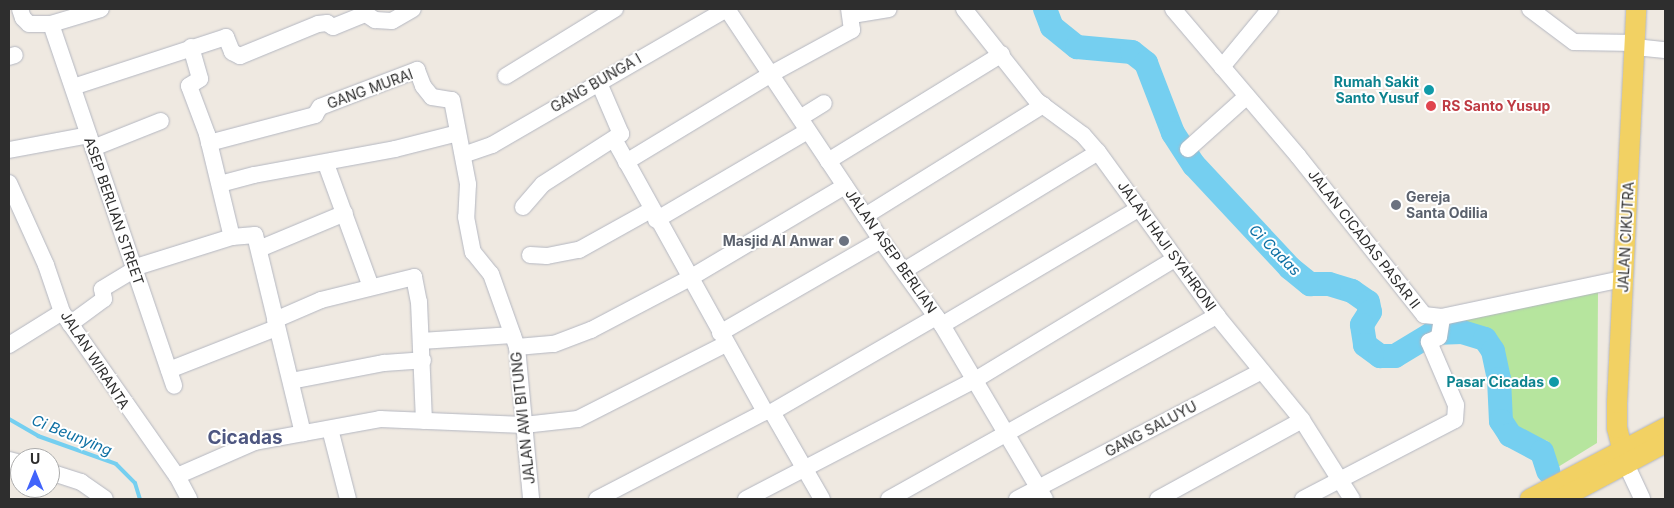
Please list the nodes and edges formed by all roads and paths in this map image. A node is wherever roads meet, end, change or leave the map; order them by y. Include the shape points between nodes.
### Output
1 (20, 9) edge
2 (101, 9) edge
3 (412, 9) edge
4 (615, 9) edge
5 (727, 9) edge
6 (889, 9) edge
7 (964, 9) edge
8 (1173, 9) edge
9 (1270, 9) edge
10 (1530, 9) edge
11 (1636, 9) edge
12 (850, 12) edge
13 (52, 30) junction
14 (1635, 45) junction
15 (191, 47) junction
16 (1665, 50) edge
17 (1002, 54) junction
18 (1222, 67) junction
19 (773, 74) junction
20 (506, 76) dead end
21 (598, 83) junction
22 (73, 87) junction
23 (1247, 96) junction
24 (824, 103) dead end
25 (1042, 105) junction
26 (161, 121) dead end
27 (804, 124) junction
28 (454, 134) dead end
29 (91, 141) junction
30 (615, 141) junction
31 (209, 144) junction
32 (1188, 149) dead end
33 (9, 150) edge
34 (1098, 152) junction
35 (828, 160) junction
36 (464, 161) junction
37 (626, 162) junction
38 (326, 164) junction
39 (9, 182) edge
40 (220, 184) junction
41 (845, 186) junction
42 (523, 207) dead end
43 (1140, 208) junction
44 (345, 213) junction
45 (654, 215) junction
46 (865, 216) junction
47 (232, 237) junction
48 (881, 240) junction
49 (259, 249) junction
50 (530, 255) dead end
51 (1175, 259) junction
52 (134, 269) junction
53 (906, 270) junction
54 (690, 278) junction
55 (1623, 279) junction
56 (370, 288) junction
57 (1217, 316) junction
58 (66, 318) junction
59 (939, 321) junction
60 (276, 324) junction
61 (1441, 327) junction
62 (723, 338) junction
63 (421, 341) junction
64 (515, 341) junction
65 (9, 344) edge
66 (423, 360) junction
67 (169, 370) junction
68 (1262, 370) junction
69 (975, 380) junction
70 (291, 381) junction
71 (174, 386) dead end
72 (768, 412) junction
73 (1302, 420) junction
74 (424, 421) junction
75 (524, 425) junction
76 (1665, 428) edge
77 (330, 429) junction
78 (1006, 432) junction
79 (303, 433) junction
80 (1665, 444) edge
81 (1624, 457) junction
82 (805, 469) junction
83 (60, 475) edge
84 (177, 476) junction
85 (1341, 478) junction
86 (1042, 494) edge
87 (105, 499) edge
88 (189, 499) edge
89 (348, 499) edge
90 (531, 499) edge
91 (597, 499) edge
92 (746, 499) edge
93 (822, 499) edge
94 (889, 499) edge
95 (1017, 499) edge
96 (1158, 499) edge
97 (1303, 499) edge
98 (1352, 499) edge
99 (1530, 499) edge
100 (1560, 499) edge
101 (1642, 499) edge

1 - 13 street via 29,24
2 - 13 street
3 - 15 street via 392,21 375,20 366,14 333,28 327,23 318,24 240,56 232,52 228,38
4 - 20 street
5 - 19 street, JALAN ASEP BERLIAN
5 - 21 street, GANG BUNGA I
6 - 12 street
7 - 17 street, JALAN HAJI SYAHRONI
8 - 18 street, JALAN CICADAS PASAR II
9 - 18 street
10 - 14 street via 1574,42
11 - 14 main road, JALAN CIKUTRA
12 - 19 street via 852,30
13 - 22 street, ASEP BERLIAN STREET
14 - 16 street
14 - 55 main road, JALAN CIKUTRA
15 - 22 street
15 - 31 street via 200,80 189,86
17 - 25 street, JALAN HAJI SYAHRONI
17 - 35 street
18 - 23 street, JALAN CICADAS PASAR II
19 - 27 street, JALAN ASEP BERLIAN
19 - 37 street
21 - 30 street via 621,130
21 - 36 street, GANG BUNGA I
22 - 29 street, ASEP BERLIAN STREET
23 - 32 street
23 - 61 street, JALAN CICADAS PASAR II via 1408,298
24 - 27 street
25 - 34 street, JALAN HAJI SYAHRONI via 1083,135
25 - 46 street
26 - 29 street
27 - 35 street, JALAN ASEP BERLIAN
27 - 45 street
28 - 38 street
29 - 33 street
29 - 52 street, ASEP BERLIAN STREET
30 - 37 street
30 - 42 street via 548,180
31 - 36 street, GANG MURAI via 314,114 320,107 417,70 423,86 432,97 452,100 454,124
31 - 40 street
34 - 43 street, JALAN HAJI SYAHRONI
34 - 53 street
35 - 41 street, JALAN ASEP BERLIAN
36 - 64 street, JALAN AWI BITUNG via 466,217 473,252 491,274
37 - 45 street
38 - 40 street via 254,175
38 - 44 street
39 - 58 street, JALAN WIRANTA
40 - 47 street
41 - 46 street, JALAN ASEP BERLIAN
41 - 54 street
43 - 51 street, JALAN HAJI SYAHRONI
43 - 59 street
44 - 49 street
44 - 56 street
45 - 50 street via 579,250 547,256
45 - 54 street
46 - 48 street, JALAN ASEP BERLIAN
47 - 49 street via 253,234
47 - 52 street
48 - 53 street, JALAN ASEP BERLIAN
48 - 62 street
49 - 60 street
51 - 57 street, JALAN HAJI SYAHRONI
51 - 69 street
52 - 58 street via 102,289 104,299
52 - 67 street, ASEP BERLIAN STREET
53 - 59 street, JALAN ASEP BERLIAN
54 - 62 street
54 - 64 street via 569,339 540,346
55 - 61 street, JALAN CICADAS PASAR II
55 - 81 main road, JALAN CIKUTRA via 1616,414
56 - 60 street via 320,300
56 - 63 street via 415,278
57 - 68 street, JALAN HAJI SYAHRONI
57 - 78 street
58 - 65 street
58 - 84 street, JALAN WIRANTA
59 - 69 street, JALAN ASEP BERLIAN
59 - 72 street
60 - 67 street
60 - 70 street
61 - 85 street via 1429,342 1456,405 1455,420
62 - 72 street
62 - 75 street via 578,419
63 - 64 street
63 - 66 street
64 - 75 street, JALAN AWI BITUNG
66 - 70 street via 384,363
66 - 74 street
67 - 71 street, ASEP BERLIAN STREET
68 - 73 street, JALAN HAJI SYAHRONI
68 - 86 street, GANG SALUYU
69 - 78 street, JALAN ASEP BERLIAN
69 - 82 street
70 - 79 street
72 - 82 street
72 - 91 street
73 - 85 street, JALAN HAJI SYAHRONI
73 - 96 street
74 - 75 street
74 - 77 street via 380,419
75 - 90 street, JALAN AWI BITUNG
76 - 81 main road
77 - 79 street
77 - 89 street
78 - 86 street, JALAN ASEP BERLIAN
78 - 94 street
79 - 84 street via 255,442
80 - 81 main road
81 - 99 main road
81 - 100 main road
81 - 101 street
82 - 92 street
82 - 93 street
83 - 87 street via 80,482
84 - 88 street, JALAN WIRANTA
85 - 97 street
85 - 98 street, JALAN HAJI SYAHRONI
86 - 95 street, GANG SALUYU

